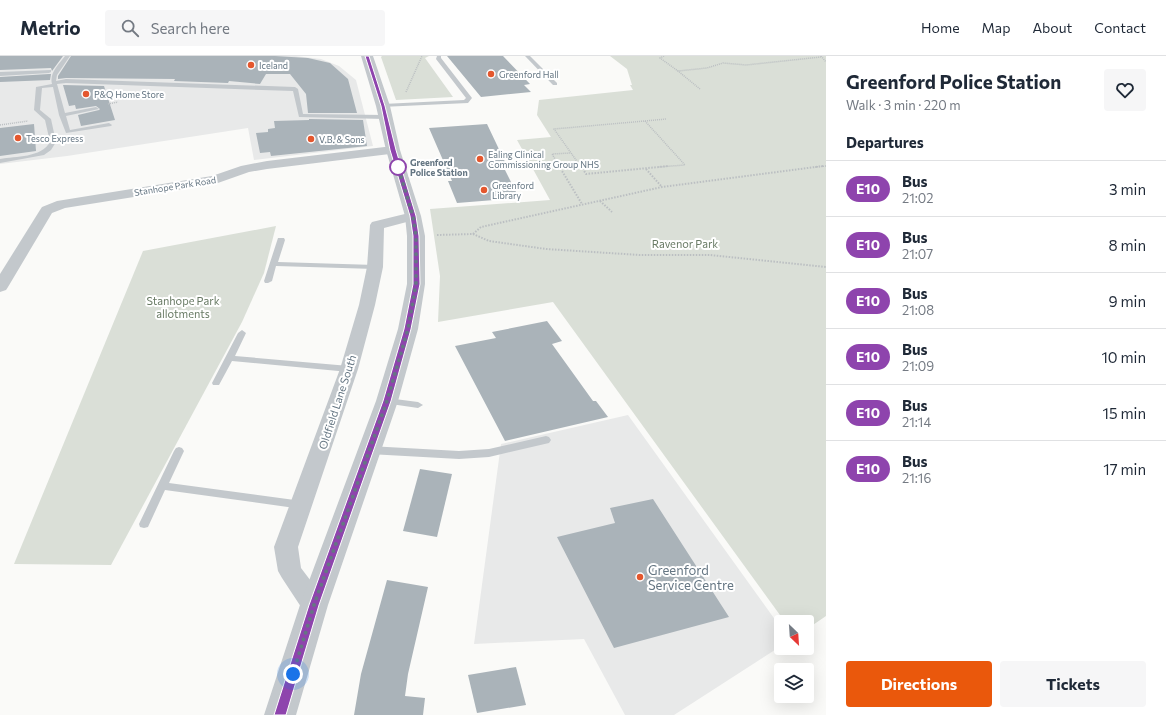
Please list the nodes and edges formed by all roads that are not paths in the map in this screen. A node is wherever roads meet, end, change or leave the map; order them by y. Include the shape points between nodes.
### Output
1 (68, 56) edge
2 (367, 56) edge
3 (439, 56) edge
4 (527, 56) edge
5 (49, 71) dead end
6 (0, 74) edge
7 (54, 84) junction
8 (555, 84) dead end
9 (96, 109) dead end
10 (390, 109) junction
11 (62, 115) junction
12 (109, 125) dead end
13 (393, 150) junction
14 (0, 161) edge
15 (414, 226) junction
16 (281, 240) dead end
17 (273, 264) junction
18 (375, 267) junction
19 (268, 281) dead end
20 (0, 287) edge
21 (242, 333) dead end
22 (229, 358) junction
23 (349, 369) junction
24 (216, 383) dead end
25 (387, 401) junction
26 (418, 405) dead end
27 (546, 440) dead end
28 (179, 450) dead end
29 (369, 450) junction
30 (163, 486) junction
31 (302, 505) junction
32 (144, 524) dead end
33 (314, 605) junction
34 (280, 715) edge

1 - 7 lane via 54,75
2 - 10 street
3 - 10 lane via 468,98 466,102
4 - 8 lane
5 - 6 lane
7 - 10 lane via 66,81 295,89 301,116
7 - 11 lane
7 - 14 lane via 39,87 37,110 48,119 53,142 49,149 42,154
9 - 11 lane
10 - 13 street
11 - 12 lane via 68,132
13 - 15 street
13 - 20 street, Stanhope Park Road via 267,165 215,180 62,204 47,210
15 - 18 street, Oldfield Lane South via 377,225
15 - 25 street via 416,284 408,329
16 - 17 lane
17 - 18 lane
17 - 19 lane
18 - 23 street, Oldfield Lane South
21 - 22 lane
22 - 23 lane
22 - 24 lane
23 - 31 street, Oldfield Lane South
25 - 26 lane
25 - 29 street
27 - 29 lane via 489,453 459,455
28 - 30 lane
29 - 33 street
30 - 31 lane
30 - 32 lane
31 - 33 street, Oldfield Lane South via 286,547 290,571
33 - 34 street

